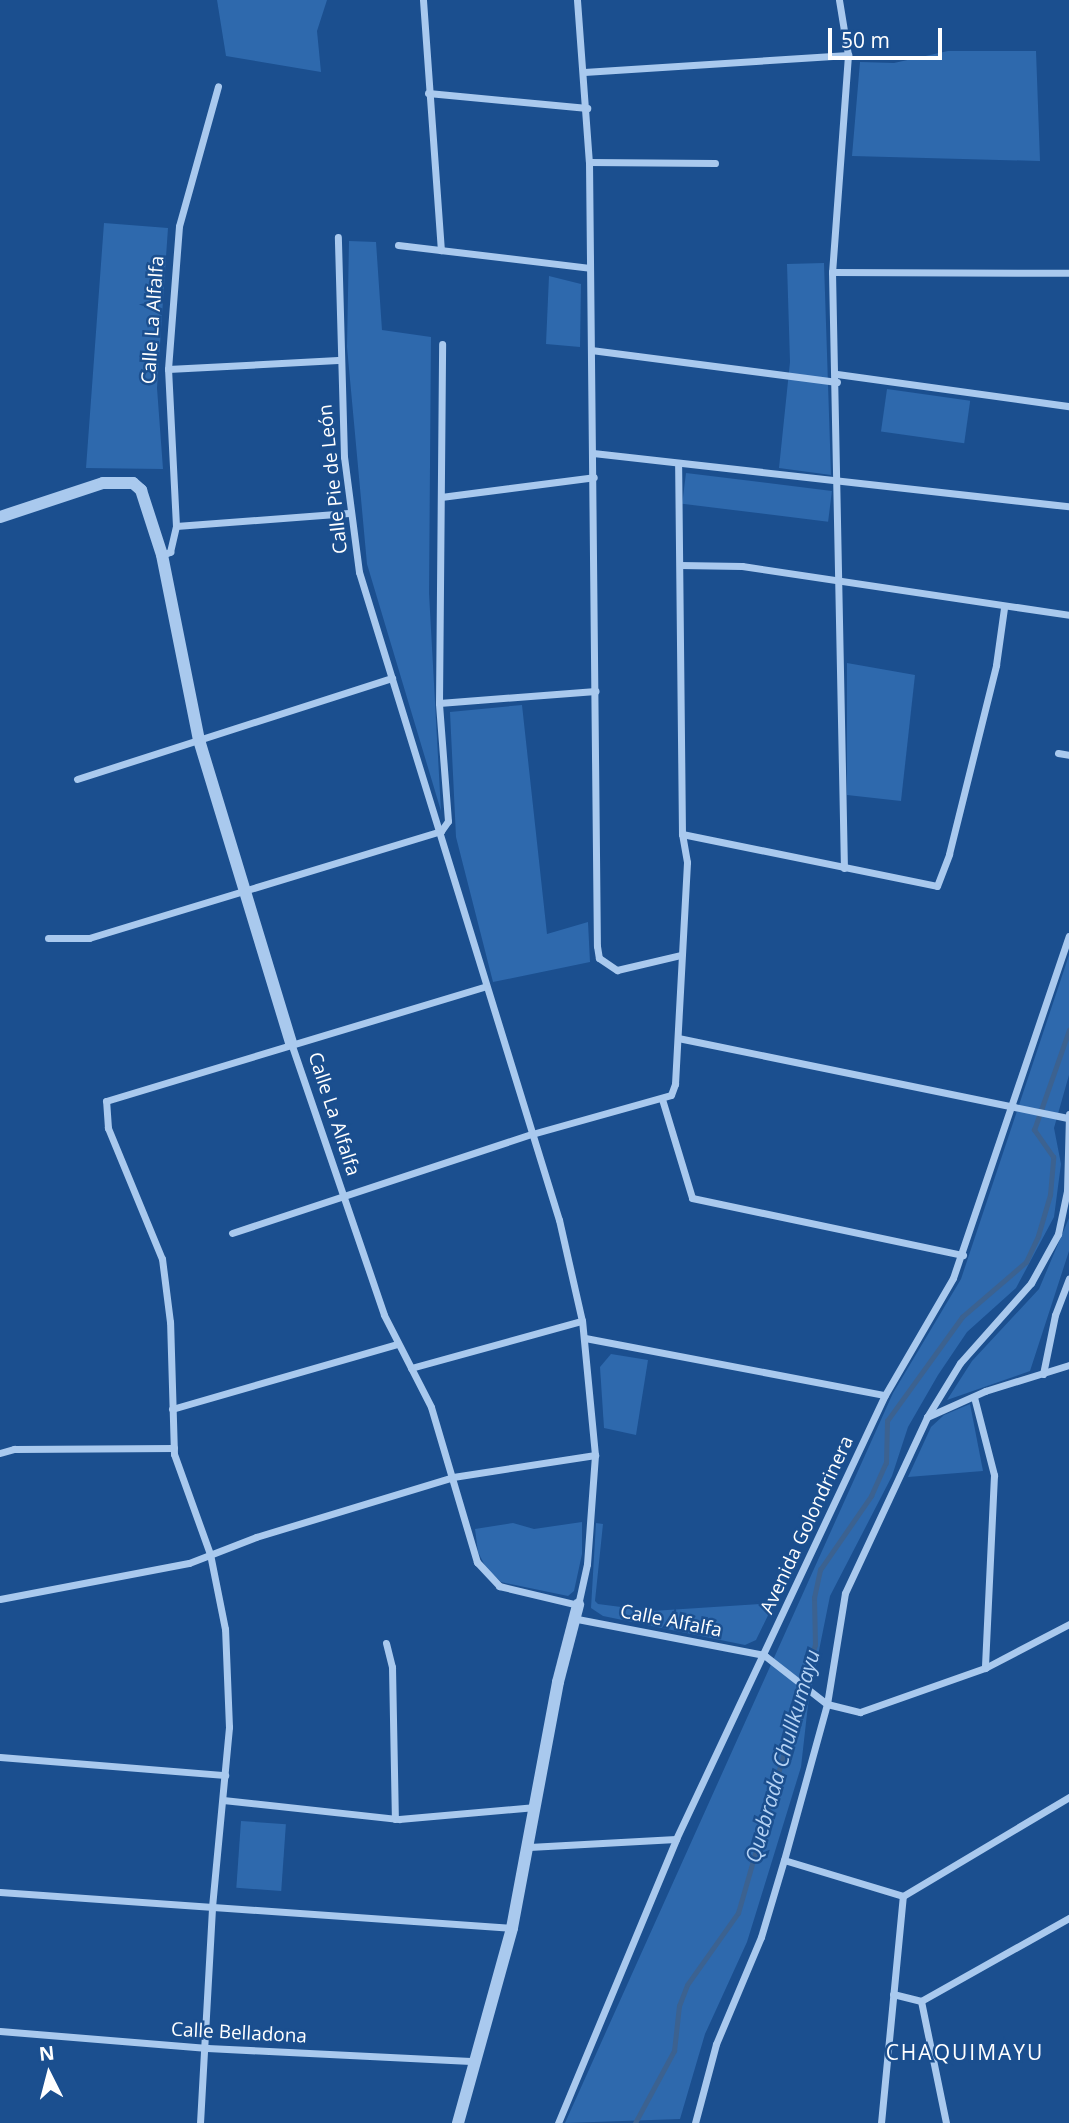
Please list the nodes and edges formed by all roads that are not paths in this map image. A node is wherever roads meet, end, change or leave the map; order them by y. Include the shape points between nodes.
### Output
1 (424, 0) edge
2 (577, 0) edge
3 (839, 0) edge
4 (848, 55) junction
5 (584, 72) junction
6 (218, 86) dead end
7 (428, 93) junction
8 (587, 108) junction
9 (589, 162) junction
10 (715, 163) dead end
11 (338, 236) dead end
12 (398, 245) dead end
13 (440, 250) junction
14 (590, 268) junction
15 (832, 272) junction
16 (1069, 273) edge
17 (442, 344) dead end
18 (591, 350) junction
19 (338, 360) junction
20 (168, 369) junction
21 (837, 378) junction
22 (1069, 405) edge
23 (593, 453) junction
24 (678, 464) junction
25 (594, 477) junction
26 (838, 483) junction
27 (441, 497) junction
28 (1069, 506) edge
29 (349, 513) junction
30 (0, 517) edge
31 (176, 526) junction
32 (162, 555) junction
33 (680, 565) junction
34 (838, 582) junction
35 (1004, 608) junction
36 (1069, 615) edge
37 (392, 678) junction
38 (596, 691) junction
39 (439, 703) junction
40 (199, 740) junction
41 (1058, 753) dead end
42 (1069, 755) edge
43 (77, 779) dead end
44 (441, 831) junction
45 (682, 834) junction
46 (844, 868) junction
47 (248, 889) junction
48 (1069, 936) edge
49 (48, 938) dead end
50 (681, 955) junction
51 (486, 986) junction
52 (678, 1038) junction
53 (291, 1043) junction
54 (662, 1099) junction
55 (1013, 1107) junction
56 (1068, 1117) edge
57 (532, 1134) junction
58 (341, 1196) junction
59 (232, 1233) dead end
60 (962, 1255) junction
61 (1069, 1279) edge
62 (582, 1321) junction
63 (585, 1338) junction
64 (397, 1344) junction
65 (1069, 1365) edge
66 (411, 1368) junction
67 (1043, 1374) junction
68 (885, 1395) junction
69 (974, 1397) junction
70 (172, 1409) junction
71 (927, 1418) junction
72 (174, 1448) junction
73 (0, 1453) edge
74 (595, 1455) junction
75 (453, 1477) junction
76 (210, 1554) junction
77 (0, 1599) edge
78 (578, 1605) junction
79 (571, 1618) junction
80 (1069, 1624) edge
81 (386, 1643) dead end
82 (764, 1655) junction
83 (985, 1668) junction
84 (827, 1704) junction
85 (0, 1757) edge
86 (225, 1775) junction
87 (1069, 1797) edge
88 (223, 1800) junction
89 (537, 1806) junction
90 (395, 1819) junction
91 (676, 1839) junction
92 (529, 1847) junction
93 (785, 1860) junction
94 (0, 1892) edge
95 (904, 1896) junction
96 (212, 1907) junction
97 (1069, 1918) edge
98 (512, 1928) junction
99 (893, 1994) junction
100 (921, 2001) junction
101 (0, 2031) edge
102 (207, 2048) junction
103 (477, 2061) junction
104 (200, 2123) edge
105 (458, 2123) edge
106 (558, 2123) edge
107 (695, 2123) edge
108 (881, 2123) edge
109 (946, 2123) edge

1 - 7 street
2 - 5 street
3 - 4 street
4 - 5 street
4 - 15 street
5 - 8 street
6 - 20 street, Calle La Alfalfa via 179,226
7 - 8 street
7 - 13 street
8 - 9 street
9 - 10 street
9 - 14 street
11 - 19 street, Calle Pie de León
12 - 13 street
13 - 14 street
14 - 18 street
15 - 16 street
15 - 21 street
17 - 27 street
18 - 21 street
18 - 23 street
19 - 20 street
19 - 29 street, Calle Pie de León
20 - 31 street, Calle La Alfalfa
21 - 22 street
21 - 26 street
23 - 24 street
23 - 25 street
24 - 26 street
24 - 33 street
25 - 27 street
25 - 38 street
26 - 28 street
26 - 34 street
27 - 39 street
29 - 31 street
29 - 37 street, Calle Pie de León via 359,572
30 - 32 street, Calle La Alfalfa via 103,483 133,484 147,505
31 - 32 street, Calle La Alfalfa via 170,552
32 - 40 street, Calle La Alfalfa
33 - 34 street via 742,566
33 - 45 street
34 - 35 street
34 - 46 street
35 - 36 street
35 - 46 street via 996,665 949,855 937,886
37 - 40 street
37 - 44 street, Calle Pie de León
38 - 39 street
38 - 50 street via 599,958 617,970
39 - 44 street via 447,821
40 - 43 street
40 - 47 street, Calle La Alfalfa
41 - 42 street
44 - 47 street
44 - 51 street, Calle Pie de León
45 - 46 street
45 - 50 street via 687,862
47 - 49 street via 89,937
47 - 53 street, Calle La Alfalfa
48 - 55 street, Avenida Golondrinera
50 - 52 street
51 - 53 street
51 - 57 street, Calle Pie de León
52 - 54 street via 676,1084
52 - 55 street
53 - 58 street, Calle La Alfalfa
53 - 70 street via 106,1101 108,1128 162,1259 170,1322
54 - 57 street
54 - 60 street via 692,1198
55 - 56 street
55 - 60 street, Avenida Golondrinera
56 - 71 street via 1066,1191 1058,1234 1031,1283 960,1363
57 - 58 street
57 - 62 street, Calle Pie de León
58 - 59 street
58 - 64 street, Calle La Alfalfa
60 - 68 street, Avenida Golondrinera
61 - 67 street via 1055,1315
62 - 63 street, Calle Pie de León
62 - 66 street
63 - 68 street
63 - 74 street, Calle Pie de León
64 - 66 street, Calle La Alfalfa
64 - 70 street
65 - 67 street
66 - 75 street, Calle La Alfalfa via 431,1407
67 - 69 street
68 - 82 street, Avenida Golondrinera
69 - 71 street
69 - 83 street via 994,1475
70 - 72 street
71 - 84 street via 845,1593
72 - 73 street via 14,1449
72 - 76 street
74 - 75 street
74 - 78 street, Calle Pie de León via 587,1564
75 - 76 street
75 - 78 street, Calle La Alfalfa via 470,1545 487,1576 507,1588
76 - 77 street via 167,1568
76 - 86 street via 221,1594 229,1678
78 - 79 street
79 - 82 street, Calle Alfalfa
79 - 89 street
80 - 83 street
81 - 90 street via 392,1667
82 - 84 street
82 - 91 street, Avenida Golondrinera
83 - 84 street via 860,1712
84 - 93 street
85 - 86 street
86 - 88 street
87 - 95 street
88 - 90 street
88 - 96 street
89 - 90 street
89 - 92 street
91 - 92 street
91 - 106 street, Avenida Golondrinera
92 - 98 street
93 - 95 street
93 - 107 street via 761,1937 716,2044
94 - 96 street
95 - 99 street
96 - 98 street
96 - 102 street
97 - 100 street
98 - 103 street
99 - 100 street
99 - 108 street
100 - 109 street
101 - 102 street, Calle Belladona
102 - 103 street, Calle Belladona
102 - 104 street
103 - 105 street

